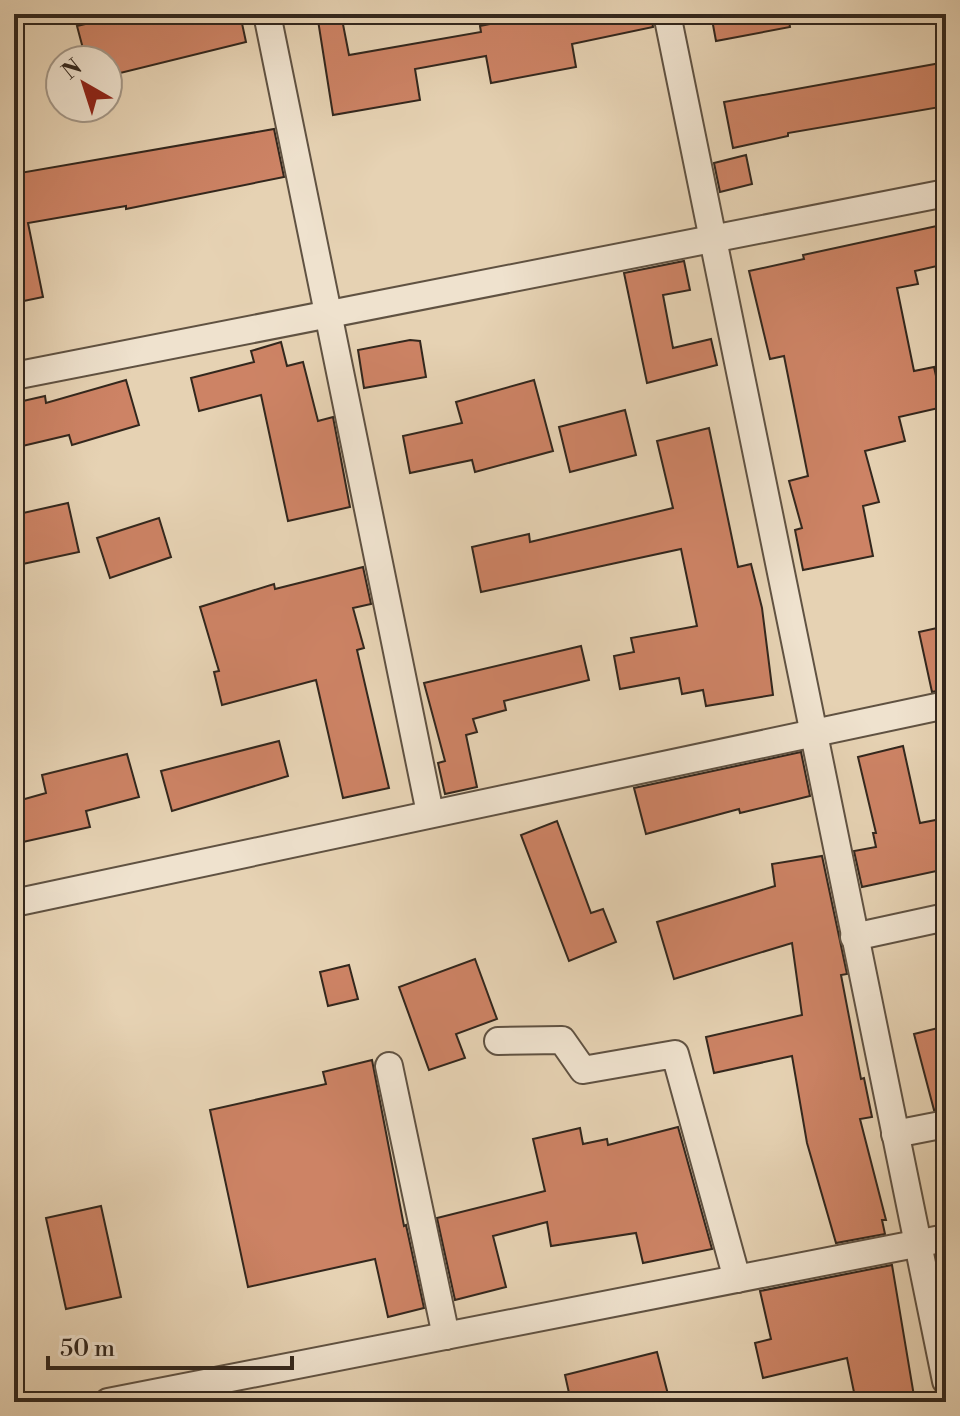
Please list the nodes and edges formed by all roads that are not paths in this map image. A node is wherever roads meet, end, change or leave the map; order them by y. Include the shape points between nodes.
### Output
1 (267, 14) edge
2 (667, 14) edge
3 (946, 193) edge
4 (713, 239) junction
5 (330, 314) junction
6 (14, 376) edge
7 (946, 705) edge
8 (812, 731) junction
9 (430, 813) junction
10 (14, 903) edge
11 (946, 917) edge
12 (854, 937) junction
13 (498, 1041) dead end
14 (389, 1066) dead end
15 (946, 1124) edge
16 (895, 1134) junction
17 (946, 1238) edge
18 (918, 1244) junction
19 (737, 1279) junction
20 (446, 1336) junction
21 (946, 1381) edge
22 (108, 1402) edge

1 - 5 street
2 - 4 street
3 - 4 street
4 - 5 street
4 - 8 street
5 - 6 street
5 - 9 street
7 - 8 street
8 - 9 street
8 - 12 street
9 - 10 street
11 - 12 street
12 - 16 street
13 - 19 street via 562,1040 583,1070 675,1054
14 - 20 street
15 - 16 street
16 - 18 street
17 - 18 street
18 - 19 street
18 - 21 street
19 - 20 street
20 - 22 street

